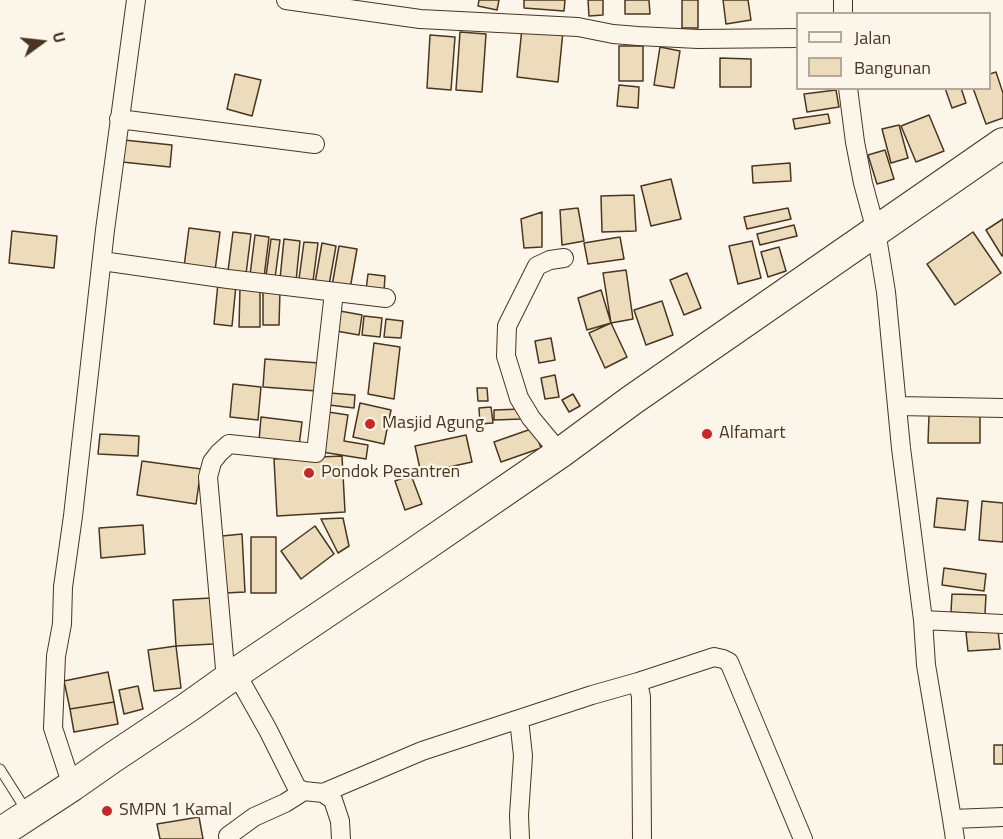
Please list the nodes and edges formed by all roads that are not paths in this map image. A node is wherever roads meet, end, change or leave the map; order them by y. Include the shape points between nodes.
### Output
1 (136, 0) edge
2 (286, 0) edge
3 (796, 38) edge
4 (848, 90) edge
5 (119, 119) junction
6 (1003, 143) edge
7 (315, 144) dead end
8 (876, 231) junction
9 (564, 258) dead end
10 (102, 261) junction
11 (334, 292) junction
12 (386, 298) dead end
13 (898, 406) junction
14 (1003, 408) edge
15 (560, 453) junction
16 (923, 621) junction
17 (1003, 624) edge
18 (231, 676) junction
19 (638, 682) junction
20 (519, 719) junction
21 (0, 769) edge
22 (72, 786) junction
23 (304, 791) junction
24 (323, 793) junction
25 (28, 814) junction
26 (1003, 817) edge
27 (952, 819) junction
28 (0, 833) edge
29 (228, 836) dead end
30 (341, 839) edge
31 (520, 839) edge
32 (642, 839) edge
33 (803, 839) edge
34 (955, 839) edge

1 - 5 street
2 - 3 street via 420,19 578,27 638,36
4 - 8 street via 863,183
5 - 7 street
5 - 10 street
6 - 8 highway
8 - 13 street
8 - 15 highway
9 - 15 street via 537,266 507,327 506,356 519,398
10 - 11 street
10 - 22 street via 56,656 53,728
11 - 12 street
11 - 18 street via 316,453 229,444 212,462 208,477
13 - 14 street
13 - 16 street
15 - 18 highway
16 - 17 street
16 - 27 street via 926,665
18 - 22 highway
18 - 23 street via 268,730 297,788
19 - 20 street
19 - 32 street
19 - 33 street via 714,657 729,662
20 - 24 street via 422,751
20 - 31 street via 523,756
21 - 25 lane
22 - 25 highway
23 - 24 street
23 - 29 street via 254,817
24 - 30 street via 333,800
25 - 28 highway
26 - 27 street
27 - 34 street

